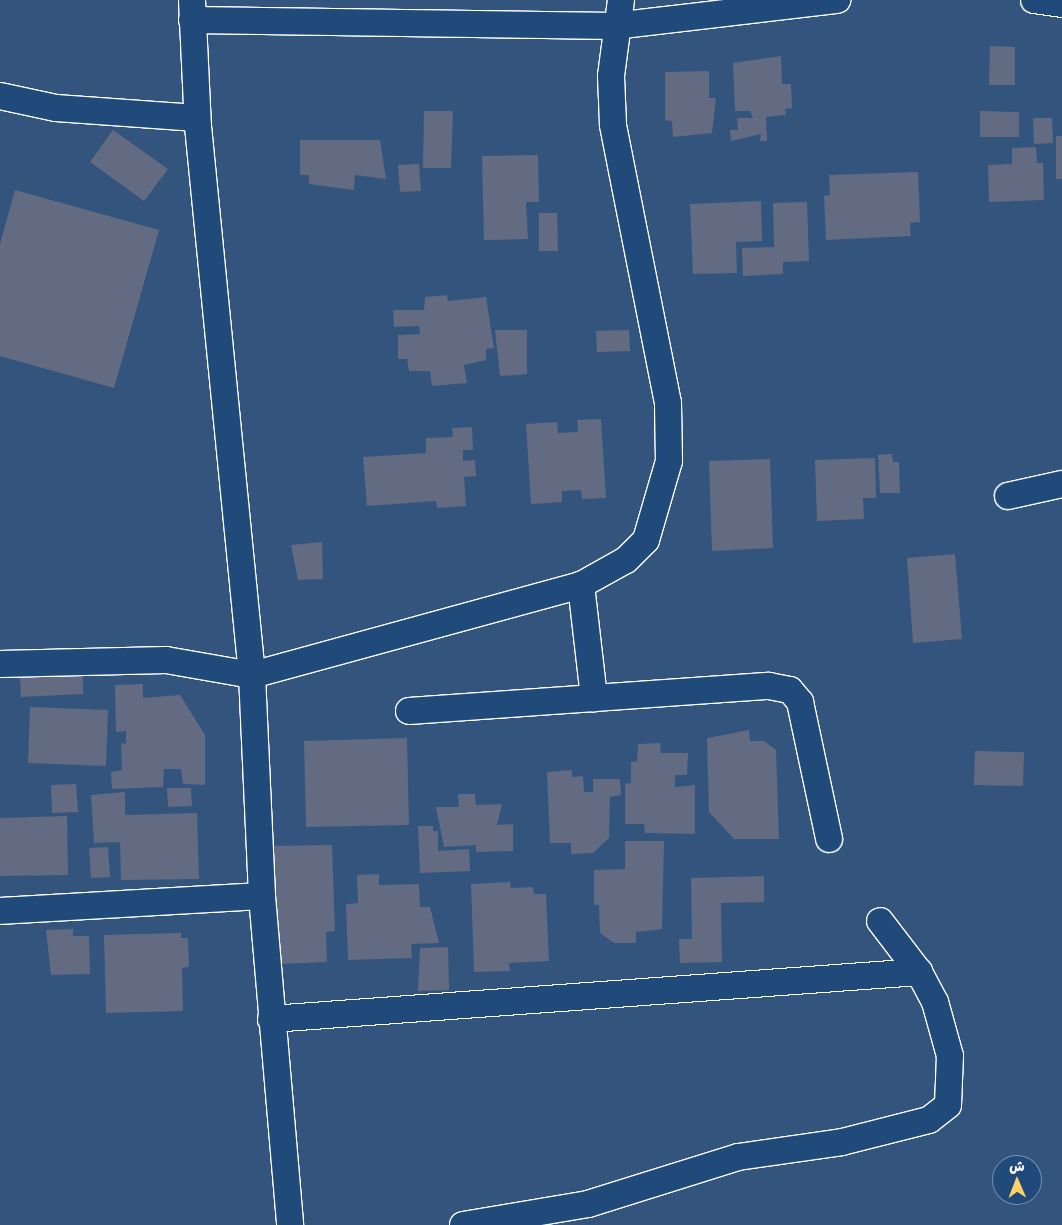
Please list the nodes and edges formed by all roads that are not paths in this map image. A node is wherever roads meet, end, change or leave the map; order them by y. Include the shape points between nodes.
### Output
1 (621, 0) edge
2 (837, 0) edge
3 (1034, 0) edge
4 (1062, 4) edge
5 (192, 10) edge
6 (336, 11) edge
7 (614, 26) junction
8 (0, 96) edge
9 (198, 118) junction
10 (1062, 484) edge
11 (1008, 496) dead end
12 (581, 586) junction
13 (0, 664) edge
14 (252, 675) junction
15 (594, 698) junction
16 (409, 711) dead end
17 (829, 839) dead end
18 (262, 896) junction
19 (0, 911) edge
20 (880, 921) dead end
21 (919, 972) junction
22 (271, 1019) junction
23 (290, 1225) edge
24 (464, 1225) edge

1 - 7 street
2 - 7 street
3 - 4 street
5 - 6 street
5 - 9 street
6 - 7 street
7 - 12 street via 613,124 668,403 670,461 646,540 626,560
8 - 9 street via 56,108
9 - 14 street
10 - 11 street
12 - 14 street
12 - 15 street
13 - 14 street via 166,660
14 - 18 street
15 - 16 street
15 - 17 street via 769,686 790,690 800,702
18 - 19 street
18 - 22 street
20 - 21 street
21 - 22 street
21 - 24 street via 935,1002 952,1073 948,1105 929,1120 842,1142 738,1157 588,1204
22 - 23 street

